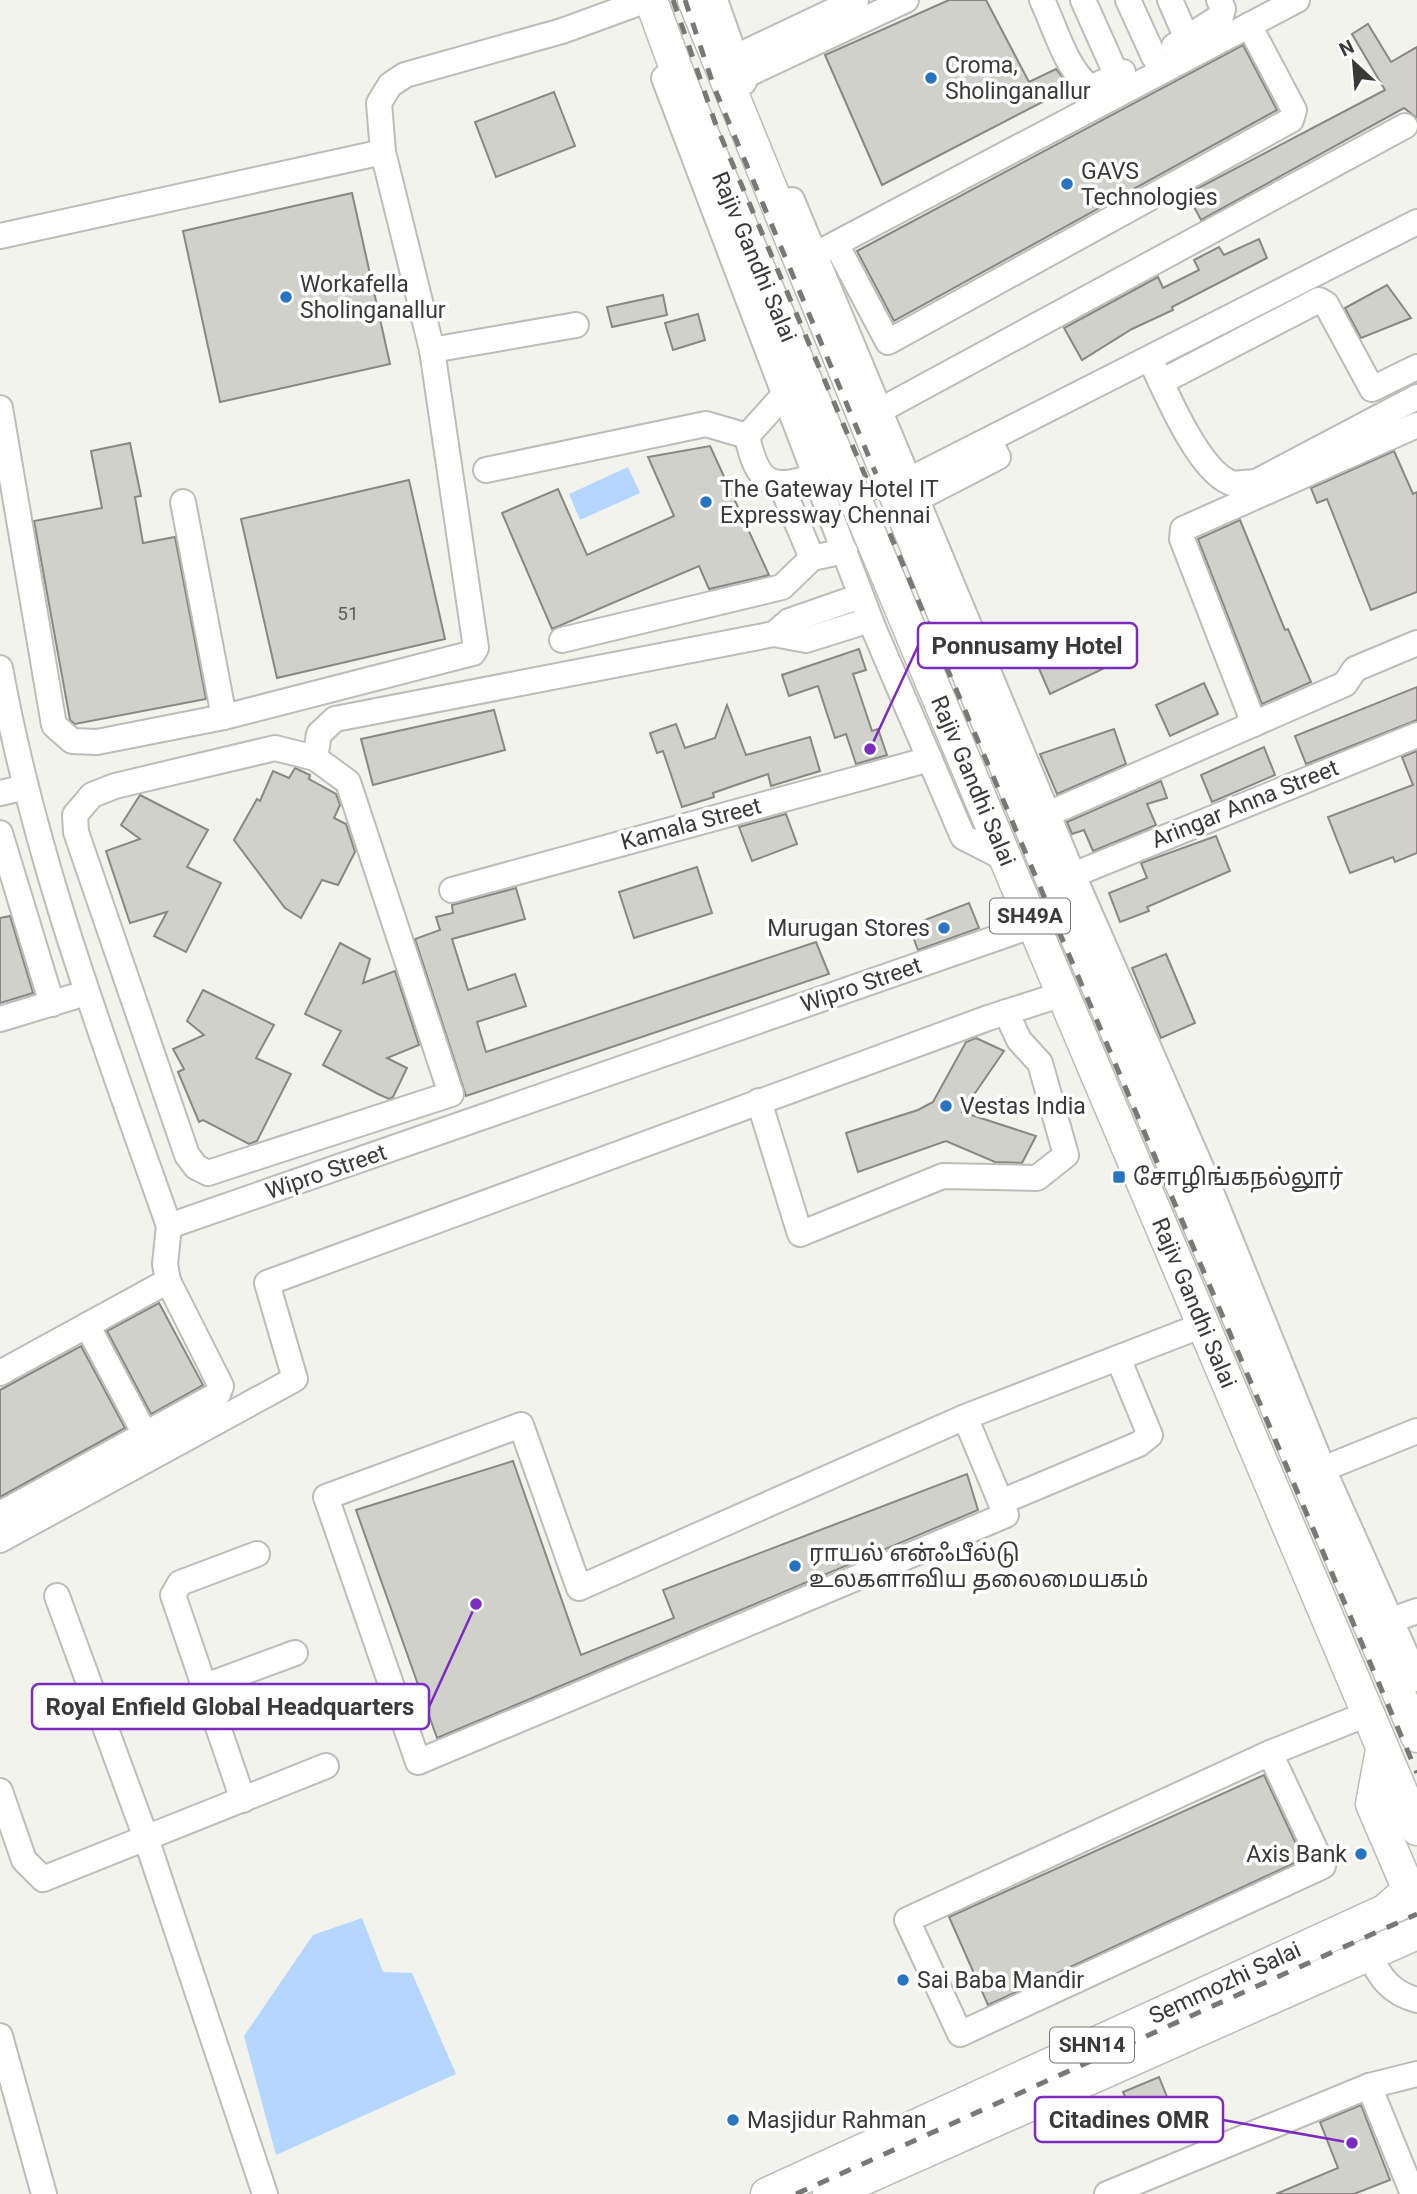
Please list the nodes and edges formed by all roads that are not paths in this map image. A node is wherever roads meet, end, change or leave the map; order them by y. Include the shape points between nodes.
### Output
1 (694, 0) edge
2 (715, 0) edge
3 (856, 0) edge
4 (906, 0) edge
5 (1042, 0) edge
6 (1083, 0) edge
7 (1128, 0) edge
8 (1170, 0) edge
9 (1219, 0) edge
10 (1297, 0) edge
11 (641, 1) edge
12 (1249, 25) junction
13 (1187, 39) junction
14 (1154, 57) junction
15 (731, 74) junction
16 (1117, 76) junction
17 (692, 108) junction
18 (1405, 126) dead end
19 (383, 152) junction
20 (1417, 222) edge
21 (0, 236) edge
22 (826, 249) junction
23 (576, 325) dead end
24 (829, 337) junction
25 (432, 350) junction
26 (794, 352) junction
27 (1150, 359) junction
28 (1417, 367) edge
29 (1161, 382) junction
30 (783, 396) junction
31 (1417, 397) edge
32 (868, 407) junction
33 (0, 408) edge
34 (822, 418) junction
35 (1417, 425) edge
36 (747, 436) junction
37 (884, 447) junction
38 (486, 470) dead end
39 (814, 476) junction
40 (781, 485) junction
41 (911, 491) junction
42 (183, 502) dead end
43 (845, 551) junction
44 (812, 558) junction
45 (866, 608) junction
46 (562, 640) dead end
47 (1417, 643) edge
48 (0, 668) edge
49 (224, 717) junction
50 (1254, 724) junction
51 (1417, 735) edge
52 (315, 758) junction
53 (930, 759) junction
54 (26, 787) junction
55 (0, 793) edge
56 (1048, 814) junction
57 (0, 833) edge
58 (1006, 859) junction
59 (1073, 875) junction
60 (452, 890) dead end
61 (1034, 925) junction
62 (86, 993) junction
63 (1063, 994) junction
64 (52, 1003) junction
65 (1006, 1012) junction
66 (0, 1019) edge
67 (451, 1094) junction
68 (759, 1101) junction
69 (461, 1124) junction
70 (169, 1226) junction
71 (168, 1281) junction
72 (87, 1325) junction
73 (1203, 1325) junction
74 (1118, 1358) junction
75 (0, 1373) edge
76 (965, 1417) junction
77 (1417, 1431) edge
78 (146, 1436) junction
79 (1323, 1469) junction
80 (1001, 1502) junction
81 (0, 1514) edge
82 (0, 1540) edge
83 (257, 1555) dead end
84 (57, 1596) dead end
85 (1417, 1611) edge
86 (1392, 1620) junction
87 (295, 1653) dead end
88 (1417, 1679) edge
89 (204, 1687) junction
90 (1367, 1714) junction
91 (1417, 1736) edge
92 (1382, 1750) junction
93 (1270, 1753) junction
94 (326, 1766) dead end
95 (0, 1791) edge
96 (243, 1800) junction
97 (1417, 1829) edge
98 (146, 1838) junction
99 (1417, 1896) edge
100 (1388, 1908) junction
101 (1417, 1933) edge
102 (1369, 1954) junction
103 (1417, 2000) edge
104 (0, 2036) edge
105 (1417, 2074) edge
106 (1369, 2086) junction
107 (44, 2194) edge
108 (265, 2194) edge
109 (767, 2194) edge
110 (829, 2194) edge
111 (1107, 2194) edge
112 (1413, 2194) edge

1 - 15 main road, Rajiv Gandhi Salai / SH49A
2 - 15 street
3 - 15 street
4 - 15 street
5 - 16 street via 1084,82 1091,88
6 - 16 street
7 - 14 street
8 - 13 street
9 - 13 street via 1221,16
10 - 12 street
11 - 17 main road, Rajiv Gandhi Salai / SH49A
11 - 19 street via 562,31 405,75 390,85 379,103
11 - 30 street
12 - 22 street
12 - 22 street via 1294,110 1291,120 888,342
13 - 14 street
14 - 16 street
15 - 17 main road
15 - 22 street
15 - 24 main road, Rajiv Gandhi Salai / SH49A
17 - 26 main road, Rajiv Gandhi Salai / SH49A
18 - 32 street
19 - 21 street
19 - 25 street
20 - 27 street
22 - 32 street
23 - 25 street
24 - 26 main road via 821,354 810,359
24 - 32 main road, Rajiv Gandhi Salai / SH49A
25 - 49 street via 476,648 465,657
26 - 34 main road, Rajiv Gandhi Salai / SH49A
27 - 29 street
27 - 41 street via 989,440
28 - 29 street via 1372,389 1326,304 1318,300
29 - 31 street via 1210,467 1230,482 1256,482
30 - 36 street
30 - 39 street
32 - 34 main road via 837,396 825,405
32 - 37 main road, Rajiv Gandhi Salai / SH49A
33 - 49 street via 54,725 72,741 97,742
34 - 58 main road, Rajiv Gandhi Salai / SH49A
35 - 50 street via 1182,529
36 - 38 street via 706,424
36 - 40 street via 761,476
37 - 41 street
37 - 91 main road, Rajiv Gandhi Salai / SH49A via 1055,885
39 - 40 street
39 - 43 street
40 - 44 street
41 - 56 street
42 - 49 street
43 - 44 street
43 - 45 street
44 - 46 street via 782,587
45 - 52 street via 806,640 774,634 335,719 319,734
45 - 53 street
47 - 50 street via 1355,669 1345,684
48 - 54 street
50 - 56 street
51 - 59 street, Aringar Anna Street
52 - 67 street via 348,782
52 - 67 street via 275,748 155,776 92,795 75,815 76,832 187,1155 208,1173 226,1170
53 - 58 street via 963,837
53 - 60 street, Kamala Street
54 - 55 street
54 - 62 street
56 - 59 street
57 - 64 street
58 - 61 main road, Rajiv Gandhi Salai / SH49A
59 - 79 street via 1201,1167
61 - 63 main road, Rajiv Gandhi Salai / SH49A
61 - 69 street, Wipro Street
62 - 64 street
62 - 70 street
63 - 65 street
63 - 73 main road, Rajiv Gandhi Salai / SH49A
64 - 66 street
65 - 68 street
65 - 68 street via 1019,1040 1040,1063 1066,1155 1037,1178 943,1177 800,1234
67 - 69 street
68 - 82 street via 267,1283 295,1380
69 - 70 street, Wipro Street
70 - 71 street
71 - 72 street
71 - 78 street via 221,1386 218,1394
72 - 75 street
72 - 78 street
73 - 74 street
73 - 90 main road, Rajiv Gandhi Salai / SH49A
74 - 76 street
74 - 80 street via 1150,1435 1139,1444
76 - 80 street
76 - 80 street via 579,1588 521,1425 326,1497 418,1762 1006,1515
77 - 79 street
78 - 81 street
79 - 86 street
83 - 89 street via 174,1589 173,1601
84 - 98 street
85 - 86 street
86 - 88 street
87 - 89 street
89 - 96 street
90 - 92 main road, Rajiv Gandhi Salai / SH49A
90 - 93 street
92 - 97 main road, Rajiv Gandhi Salai / SH49A
92 - 100 main road via 1372,1804 1405,1883 1404,1894
93 - 93 street via 1323,1866 960,2034 907,1920
94 - 96 street
95 - 98 street via 24,1860 43,1879
96 - 98 street
98 - 108 street
99 - 100 main road, Semmozhi Salai / SHN14
100 - 109 main road, Semmozhi Salai / SHN14
101 - 102 main road, SHN14
102 - 103 street via 1383,1981
102 - 110 main road, SHN14
104 - 107 street
105 - 106 street
106 - 111 street
106 - 112 street

